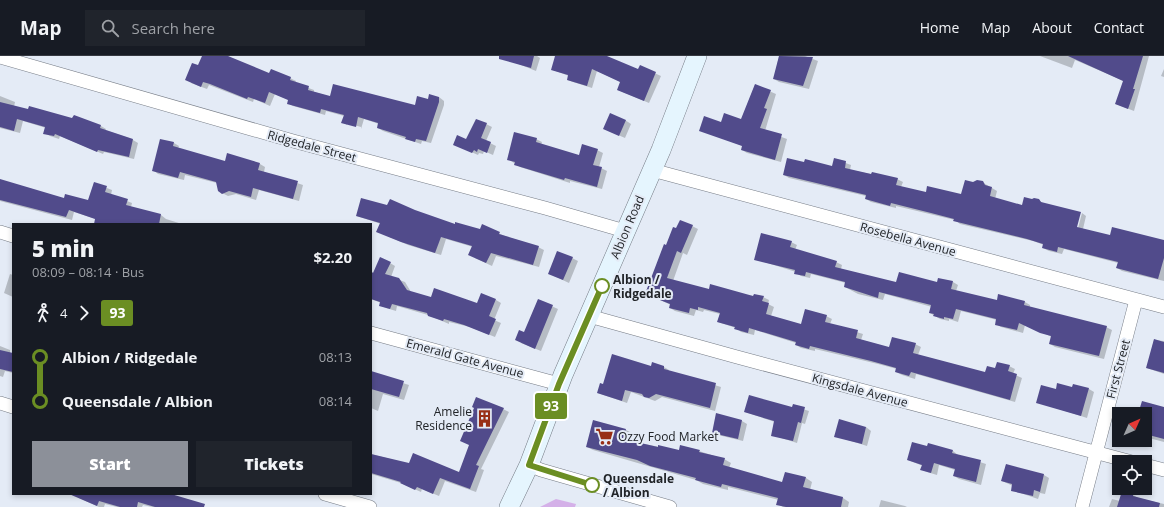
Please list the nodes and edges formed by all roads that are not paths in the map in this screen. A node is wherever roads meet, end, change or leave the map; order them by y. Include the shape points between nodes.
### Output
1 (697, 56) edge
2 (0, 57) edge
3 (652, 170) junction
4 (625, 231) junction
5 (0, 232) edge
6 (12, 236) edge
7 (1136, 300) junction
8 (1164, 307) edge
9 (589, 316) junction
10 (372, 333) edge
11 (559, 384) junction
12 (0, 403) edge
13 (12, 407) edge
14 (1096, 452) junction
15 (1112, 456) edge
16 (529, 465) junction
17 (1152, 467) edge
18 (1164, 470) edge
19 (328, 495) edge
20 (370, 507) edge
21 (509, 507) edge
22 (670, 507) edge
23 (1082, 507) edge

1 - 3 street, Albion Road
2 - 4 street, Ridgedale Street via 293,141
3 - 4 street, Albion Road
3 - 7 street, Rosebella Avenue
4 - 9 street, Albion Road
5 - 6 street
7 - 8 street, Rosebella Avenue
7 - 14 street, First Street
9 - 11 street, Albion Road
9 - 14 street, Kingsdale Avenue
10 - 11 street, Emerald Gate Avenue
11 - 16 street, Albion Road
12 - 13 street
14 - 15 street, Kingsdale Avenue
14 - 23 street, First Street
16 - 21 street, Albion Road
16 - 22 street
17 - 18 street
19 - 20 street

